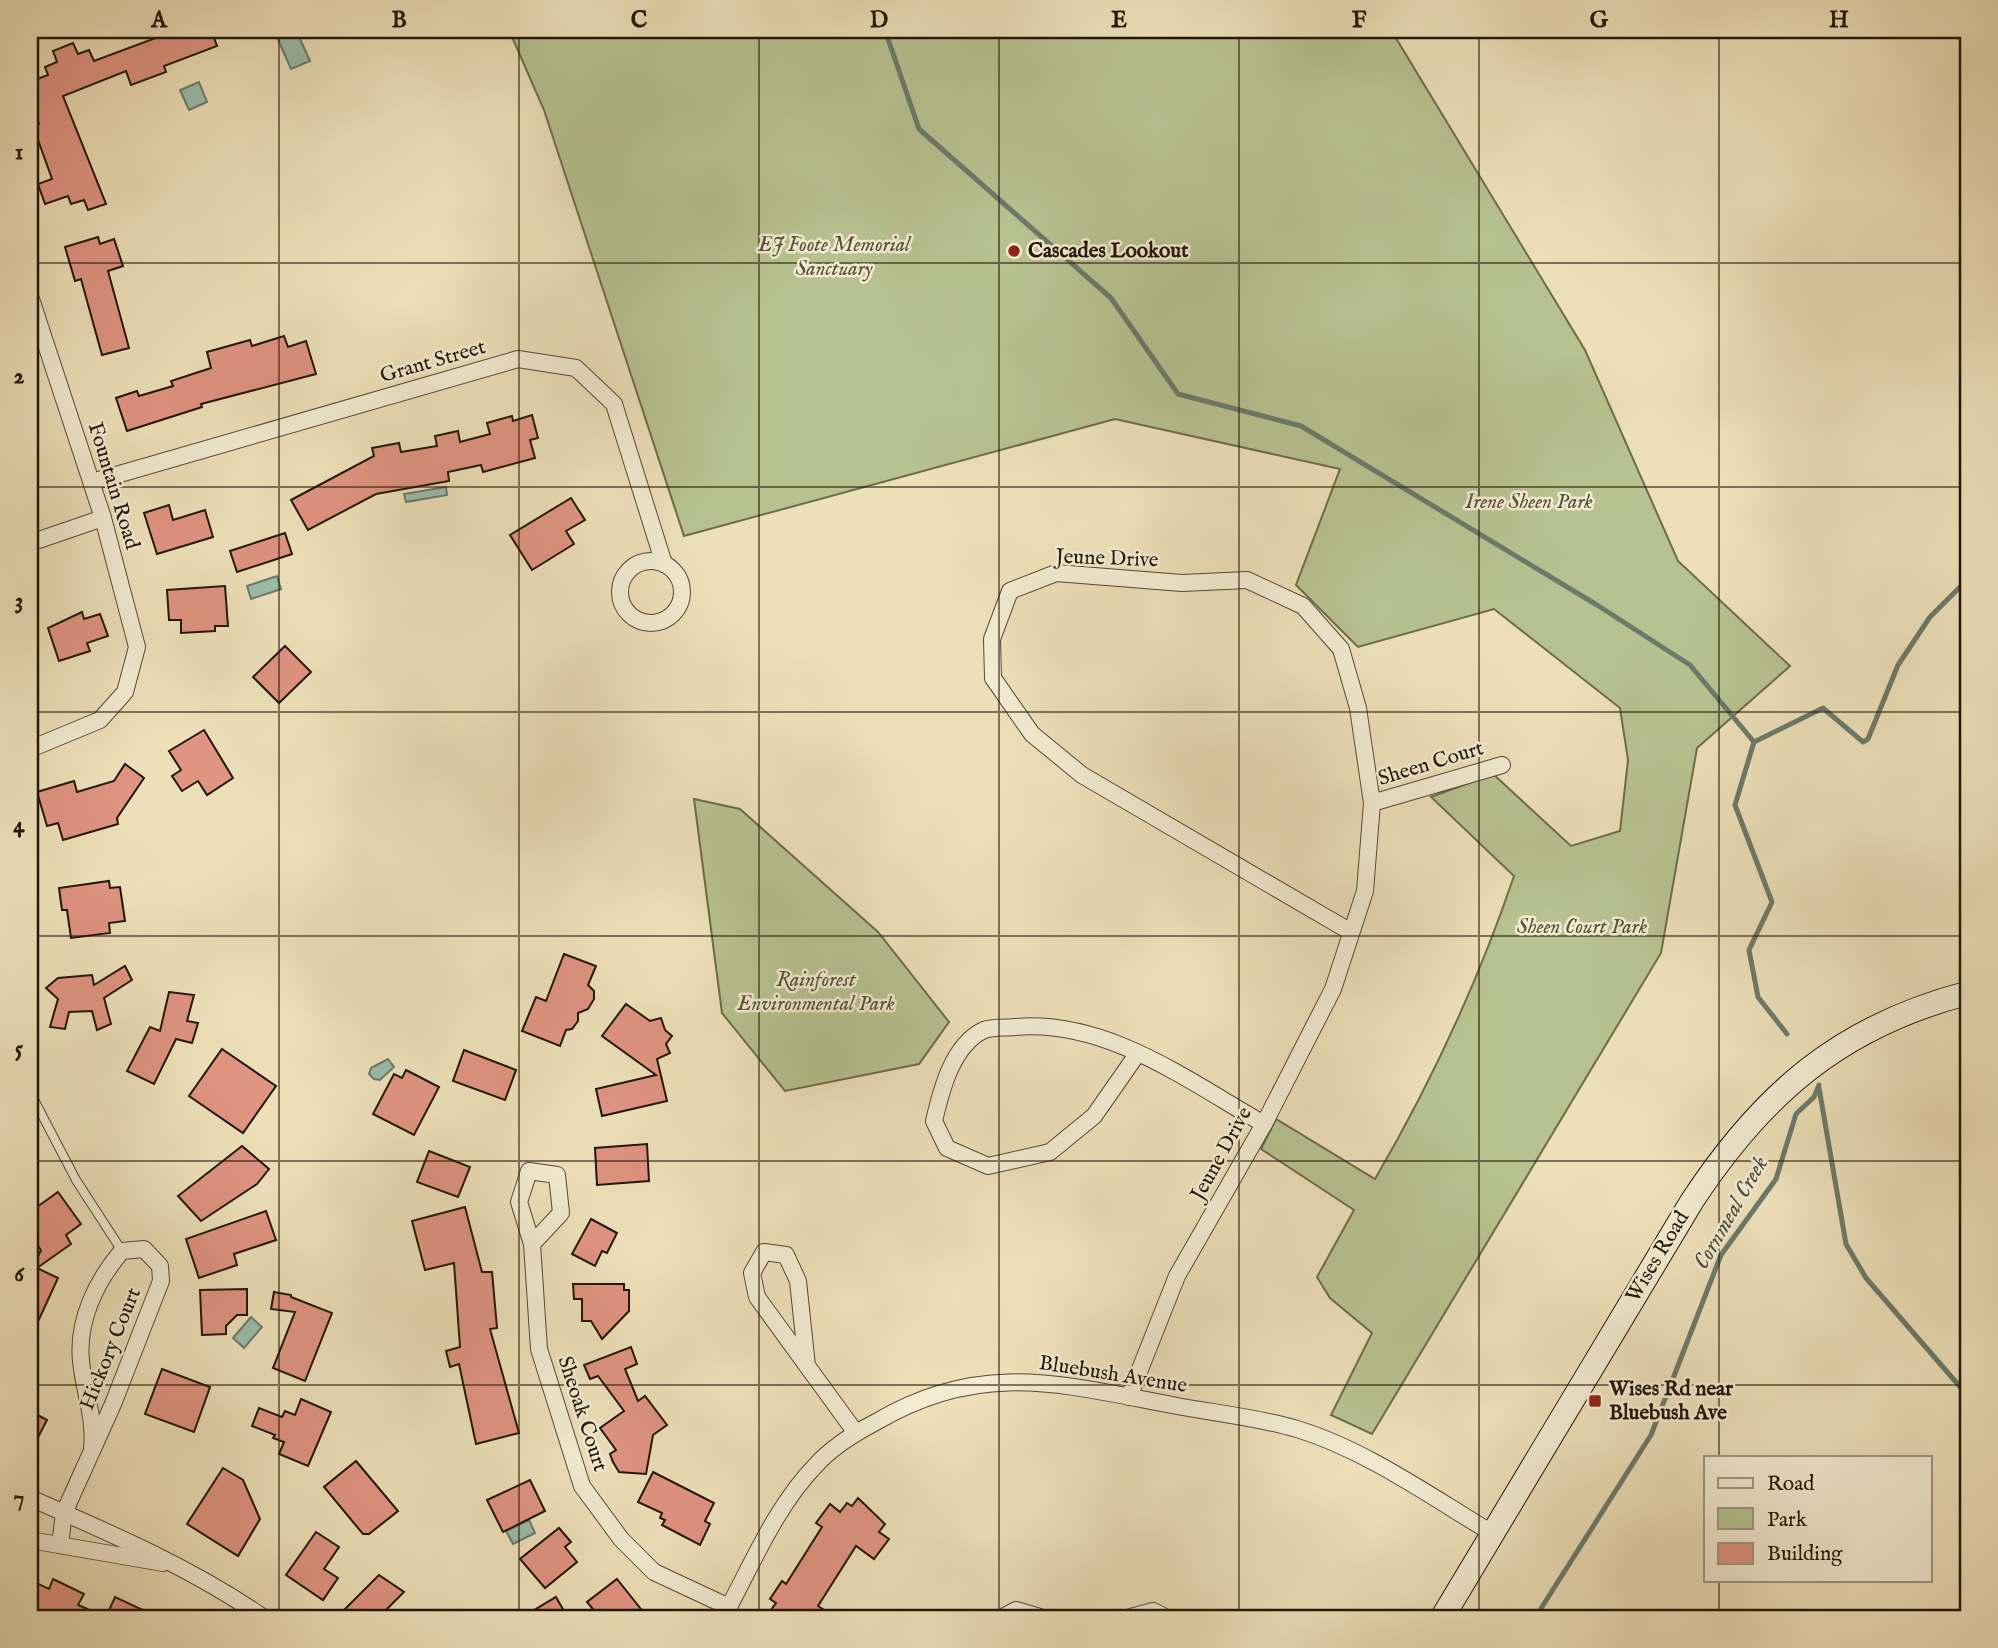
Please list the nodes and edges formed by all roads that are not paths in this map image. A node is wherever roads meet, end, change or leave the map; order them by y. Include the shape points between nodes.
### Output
1 (30, 296) edge
2 (92, 482) junction
3 (103, 518) junction
4 (30, 543) edge
5 (664, 564) dead end
6 (30, 749) edge
7 (1502, 765) dead end
8 (1372, 803) junction
9 (1351, 932) junction
10 (1968, 993) edge
11 (1139, 1052) junction
12 (30, 1092) edge
13 (1264, 1124) junction
14 (532, 1244) dead end
15 (122, 1251) junction
16 (807, 1366) junction
17 (1129, 1397) junction
18 (856, 1433) junction
19 (92, 1448) junction
20 (30, 1498) edge
21 (64, 1513) junction
22 (1492, 1533) junction
23 (30, 1540) edge
24 (60, 1545) junction
25 (169, 1564) junction
26 (726, 1613) edge
27 (1036, 1617) edge
28 (1136, 1617) edge
29 (264, 1618) edge
30 (1001, 1618) edge
31 (1167, 1618) edge
32 (1441, 1618) edge

1 - 2 street, Fountain Road
2 - 3 street, Fountain Road
2 - 5 street, Grant Street via 518,359 576,368 614,404
3 - 4 street
3 - 6 street, Fountain Road via 137,647 125,692 100,720
7 - 8 street, Sheen Court
8 - 9 street, Jeune Drive via 1365,891
8 - 9 street, Jeune Drive via 1358,708 1341,649 1303,606 1247,580 1182,583 1055,573 1010,591 992,639 993,678 1032,734 1082,775
9 - 13 street, Jeune Drive via 1334,989
10 - 22 street, Wises Road via 1896,1016 1852,1038 1785,1088 1734,1140 1692,1201
11 - 11 street via 1094,1116 1050,1152 988,1166 947,1148 933,1121 942,1085 967,1042 985,1030 1031,1026 1105,1038
11 - 13 street
12 - 15 lane via 76,1180
13 - 17 street, Jeune Drive via 1177,1276
14 - 26 street, Sheoak Court via 539,1349 582,1486 621,1539 654,1572
15 - 19 street, Hickory Court via 103,1273 92,1296 81,1338 81,1363 93,1419
15 - 19 street, Hickory Court via 144,1249 160,1266 161,1281
16 - 16 street via 757,1297 752,1273 764,1252 786,1255 798,1281
16 - 18 street
17 - 18 street, Bluebush Avenue via 1048,1382 995,1382 936,1392
17 - 22 street, Bluebush Avenue via 1297,1429 1369,1460
18 - 26 street, Bluebush Avenue via 817,1464 788,1500
19 - 21 street, Hickory Court
20 - 21 street
21 - 24 street, Hickory Court
21 - 25 street
22 - 32 street, Wises Road
23 - 24 street
24 - 25 street
25 - 29 street
27 - 30 street via 1012,1611
28 - 31 street via 1156,1611

